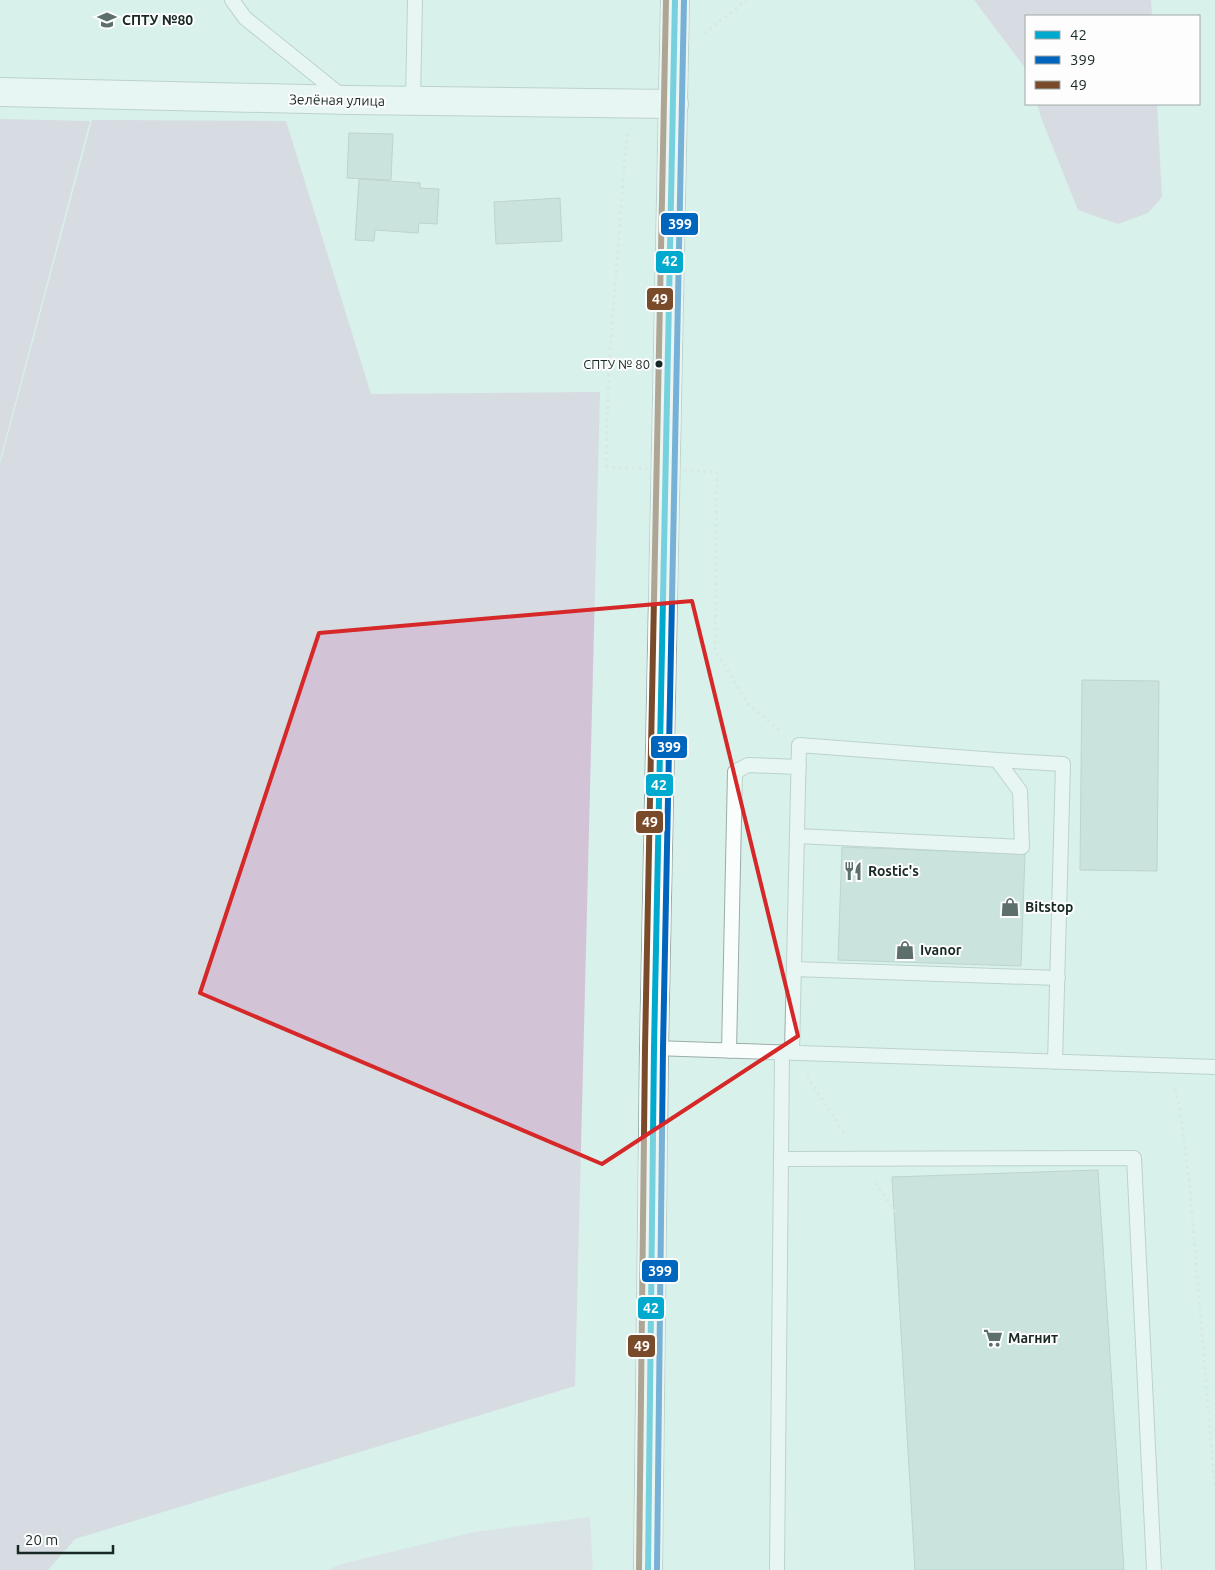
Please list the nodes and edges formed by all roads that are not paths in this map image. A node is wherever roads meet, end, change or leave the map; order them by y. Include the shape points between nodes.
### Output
1 (232, 0) edge
2 (415, 0) edge
3 (675, 0) edge
4 (0, 92) edge
5 (348, 100) junction
6 (413, 101) junction
7 (674, 104) junction
8 (997, 760) junction
9 (799, 767) junction
10 (797, 836) junction
11 (794, 969) junction
12 (1058, 978) junction
13 (654, 1048) junction
14 (729, 1051) junction
15 (787, 1053) junction
16 (1055, 1062) junction
17 (1215, 1067) edge
18 (781, 1159) junction
19 (648, 1570) edge
20 (777, 1570) edge
21 (1154, 1570) edge

1 - 5 lane via 244,18
2 - 6 lane
3 - 7 main road
4 - 5 main road, Зелёная улица
5 - 6 main road, Зелёная улица
6 - 7 main road, Зелёная улица
7 - 13 main road
8 - 9 lane via 799,745
8 - 10 lane via 1020,791 1022,847
8 - 12 lane via 1064,764
9 - 10 lane
9 - 14 lane via 748,765 735,772
10 - 11 lane
11 - 12 lane
11 - 15 lane
12 - 16 lane
13 - 14 lane
13 - 19 main road
14 - 15 lane
15 - 16 lane
15 - 18 lane
16 - 17 lane
18 - 20 lane
18 - 21 lane via 1134,1158

